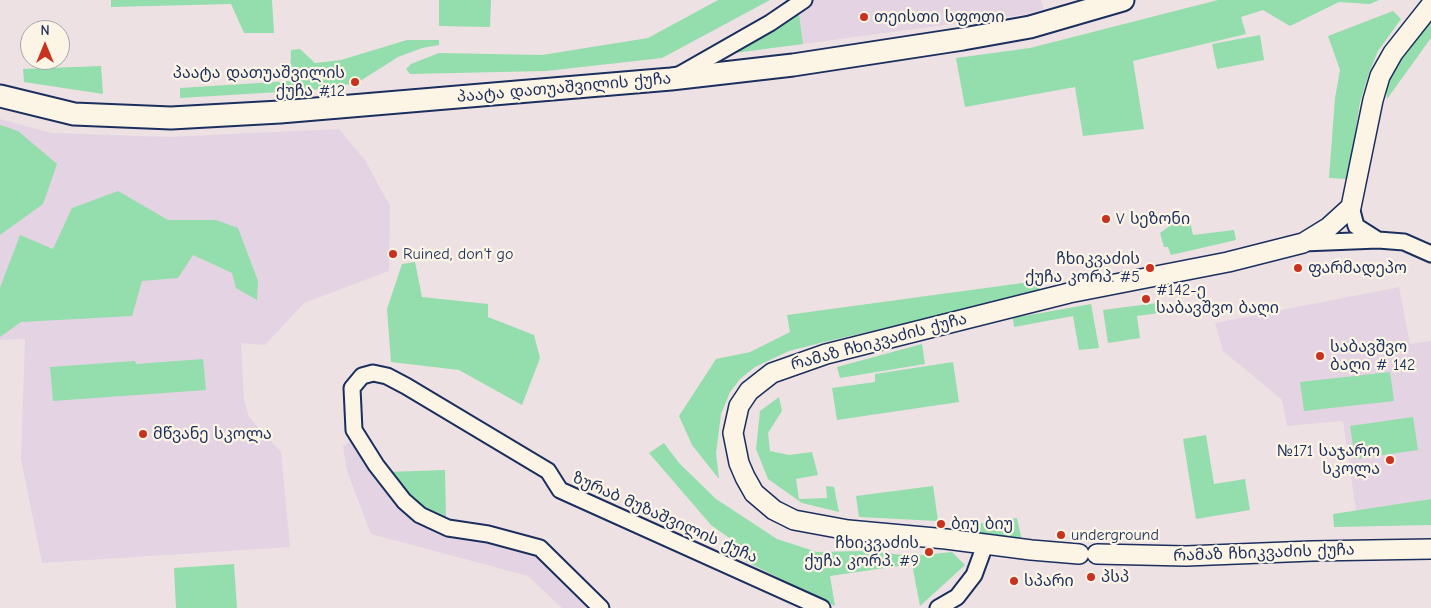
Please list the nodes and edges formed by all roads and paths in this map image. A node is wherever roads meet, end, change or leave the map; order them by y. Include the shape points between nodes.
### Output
1 (804, 0) edge
2 (1123, 0) edge
3 (1431, 6) edge
4 (671, 79) junction
5 (0, 96) edge
6 (1351, 207) junction
7 (1378, 240) junction
8 (1303, 243) junction
9 (1431, 254) edge
10 (985, 545) junction
11 (1431, 550) edge
12 (601, 608) edge
13 (822, 608) edge
14 (938, 608) edge

1 - 4 street
2 - 4 main road, პაატა დათუაშვილის ქუჩა via 1030,27 964,39 793,65
3 - 6 street via 1393,53 1380,76 1372,100
4 - 5 main road, პაატა დათუაშვილის ქუჩა via 171,118 74,114
6 - 7 street, რამაზ ჩხიკვაძის ქუჩა via 1356,226
6 - 8 street, რამაზ ჩხიკვაძის ქუჩა via 1330,227
7 - 8 street, რამაზ ჩხიკვაძის ქუჩა
7 - 9 street, რამაზ ჩხიკვაძის ქუჩა via 1404,242
8 - 10 street, რამაზ ჩხიკვაძის ქუჩა via 1228,262 1069,293 826,354 772,373 749,391 739,406 733,433 739,463 754,493 774,510 800,522 835,529
10 - 11 street, რამაზ ჩხიკვაძის ქუჩა via 1088,554 1186,556 1312,550
10 - 14 street via 974,575 957,597
12 - 13 street, ზურაბ მუზაშვილის ქუჩა via 540,548 488,534 448,528 420,515 404,501 376,466 354,430 352,388 362,376 373,373 387,376 406,386 548,471 560,490

